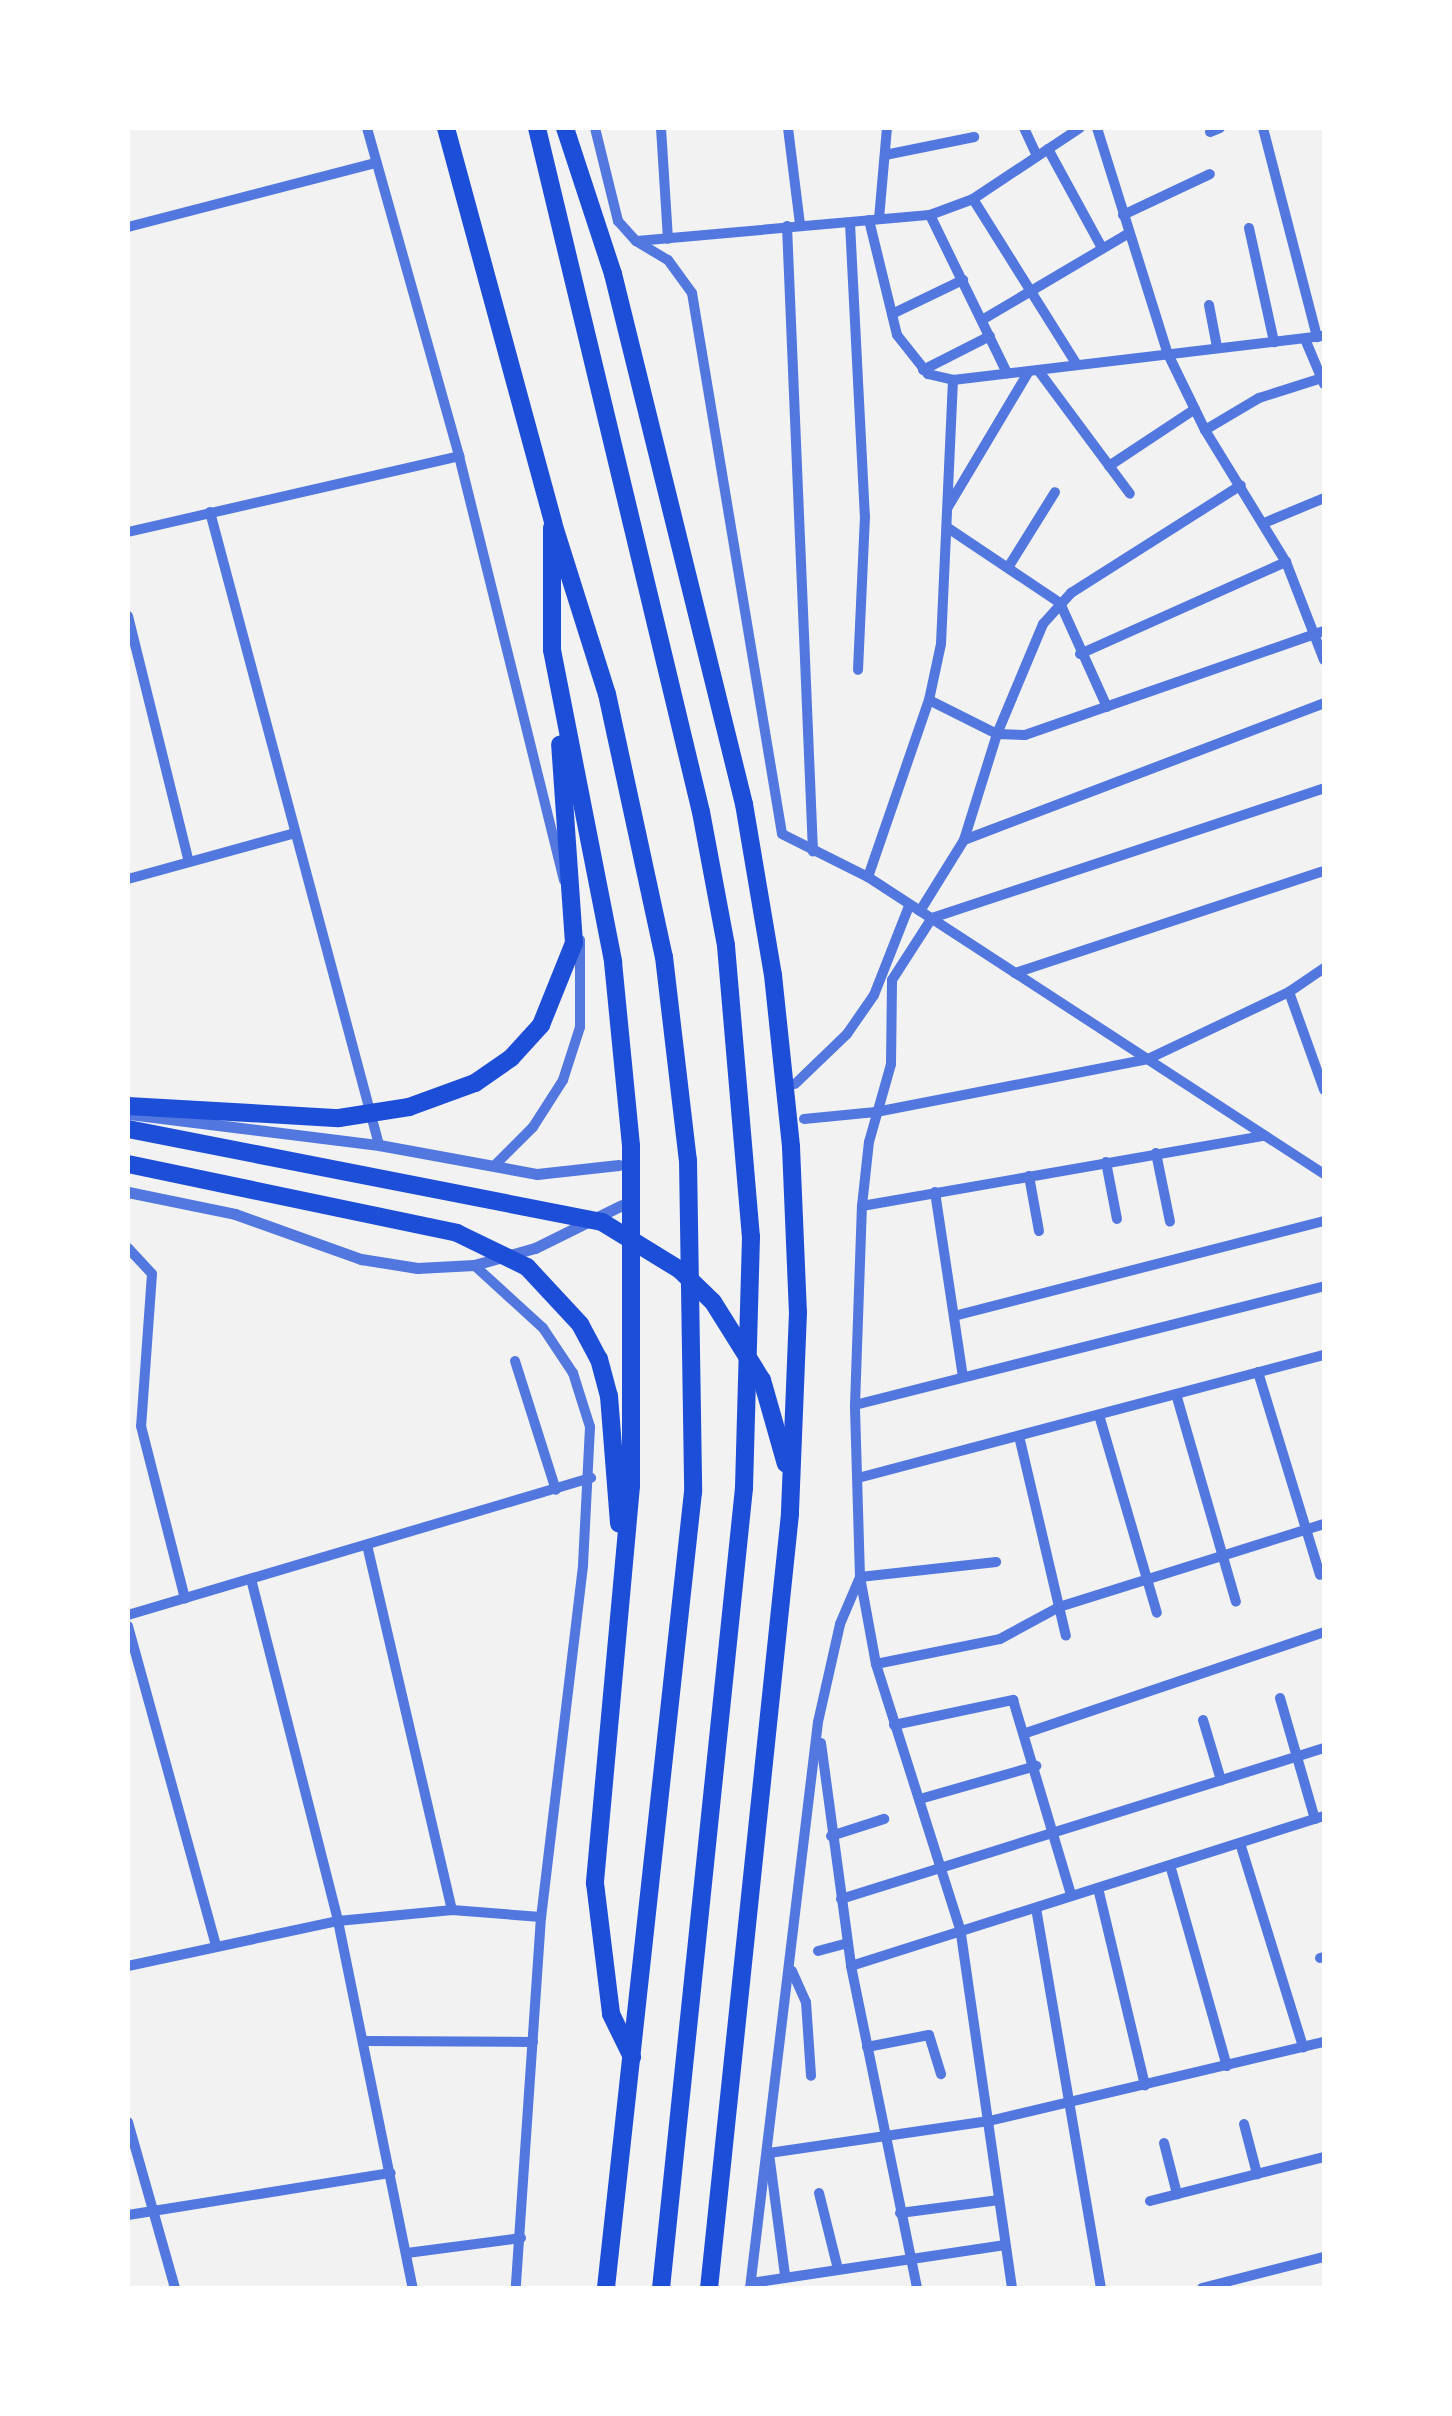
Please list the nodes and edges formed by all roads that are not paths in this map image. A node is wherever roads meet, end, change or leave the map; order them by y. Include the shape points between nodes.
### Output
1 (367, 128) edge
2 (446, 128) edge
3 (538, 128) edge
4 (566, 128) edge
5 (595, 128) edge
6 (661, 128) edge
7 (788, 128) edge
8 (887, 128) edge
9 (1024, 128) edge
10 (1080, 128) edge
11 (1096, 128) edge
12 (1264, 128) edge
13 (974, 137) dead end
14 (1048, 148) junction
15 (884, 155) junction
16 (1037, 156) junction
17 (376, 163) junction
18 (1210, 174) dead end
19 (973, 199) junction
20 (930, 215) junction
21 (1123, 215) junction
22 (874, 220) junction
23 (850, 223) junction
24 (800, 224) junction
25 (787, 226) junction
26 (128, 227) edge
27 (1249, 228) dead end
28 (1128, 233) junction
29 (668, 238) junction
30 (636, 242) junction
31 (1102, 248) junction
32 (962, 280) junction
33 (1031, 291) junction
34 (1208, 306) dead end
35 (892, 314) junction
36 (982, 320) junction
37 (990, 336) junction
38 (1316, 338) edge
39 (1274, 342) junction
40 (1217, 348) junction
41 (1167, 352) junction
42 (1078, 365) junction
43 (924, 370) junction
44 (1033, 370) junction
45 (1007, 373) junction
46 (953, 380) junction
47 (1323, 381) edge
48 (1195, 409) junction
49 (1205, 430) junction
50 (458, 456) junction
51 (1109, 466) junction
52 (1241, 485) junction
53 (1056, 492) dead end
54 (1130, 494) dead end
55 (1324, 498) edge
56 (948, 507) junction
57 (210, 512) junction
58 (553, 523) junction
59 (1264, 523) junction
60 (948, 528) junction
61 (128, 532) edge
62 (1286, 562) junction
63 (1009, 566) junction
64 (1060, 603) junction
65 (128, 616) edge
66 (1320, 632) edge
67 (1080, 654) junction
68 (1324, 660) edge
69 (858, 670) dead end
70 (557, 680) junction
71 (929, 700) junction
72 (1324, 702) edge
73 (1107, 707) junction
74 (996, 734) junction
75 (1324, 788) edge
76 (296, 833) junction
77 (964, 840) junction
78 (813, 852) junction
79 (189, 862) junction
80 (1324, 871) edge
81 (868, 878) junction
82 (128, 879) edge
83 (914, 908) junction
84 (932, 918) junction
85 (1324, 968) edge
86 (1016, 973) junction
87 (1289, 992) junction
88 (1319, 1058) edge
89 (1148, 1059) junction
90 (795, 1084) dead end
91 (1324, 1090) edge
92 (128, 1106) edge
93 (876, 1112) junction
94 (128, 1114) edge
95 (804, 1119) dead end
96 (128, 1129) edge
97 (1266, 1136) junction
98 (380, 1145) junction
99 (1156, 1153) junction
100 (1106, 1162) junction
101 (128, 1164) edge
102 (619, 1165) dead end
103 (494, 1166) junction
104 (1324, 1174) edge
105 (1028, 1176) junction
106 (128, 1192) edge
107 (935, 1192) junction
108 (622, 1205) dead end
109 (862, 1206) junction
110 (1117, 1219) dead end
111 (1324, 1221) edge
112 (1170, 1222) dead end
113 (1039, 1232) dead end
114 (128, 1248) edge
115 (474, 1265) junction
116 (1324, 1286) edge
117 (954, 1316) junction
118 (1324, 1355) edge
119 (515, 1362) dead end
120 (1258, 1372) junction
121 (963, 1378) junction
122 (1176, 1394) junction
123 (855, 1405) junction
124 (1098, 1415) junction
125 (1019, 1436) junction
126 (591, 1478) junction
127 (858, 1478) junction
128 (556, 1490) junction
129 (790, 1514) junction
130 (1324, 1524) edge
131 (1306, 1530) junction
132 (367, 1545) junction
133 (1222, 1556) junction
134 (996, 1562) dead end
135 (1320, 1575) dead end
136 (860, 1577) junction
137 (251, 1579) junction
138 (1147, 1579) junction
139 (623, 1584) junction
140 (185, 1598) junction
141 (1236, 1602) dead end
142 (1059, 1606) junction
143 (1157, 1613) dead end
144 (128, 1614) edge
145 (128, 1626) edge
146 (1324, 1632) edge
147 (1066, 1636) dead end
148 (876, 1664) junction
149 (1280, 1698) dead end
150 (1203, 1720) dead end
151 (818, 1722) junction
152 (894, 1725) junction
153 (1026, 1733) junction
154 (1324, 1748) edge
155 (1297, 1756) junction
156 (1036, 1766) junction
157 (1221, 1780) junction
158 (920, 1799) junction
159 (1320, 1817) edge
160 (884, 1820) dead end
161 (1054, 1832) junction
162 (831, 1836) junction
163 (1240, 1843) junction
164 (1170, 1865) junction
165 (942, 1868) junction
166 (1098, 1888) junction
167 (1071, 1895) junction
168 (841, 1899) junction
169 (1036, 1908) junction
170 (452, 1910) junction
171 (541, 1917) junction
172 (338, 1921) junction
173 (961, 1932) junction
174 (848, 1943) junction
175 (216, 1946) junction
176 (818, 1951) dead end
177 (128, 1966) edge
178 (851, 1966) junction
179 (791, 1971) junction
180 (364, 2041) junction
181 (533, 2042) junction
182 (1324, 2042) edge
183 (867, 2047) junction
184 (1302, 2048) junction
185 (633, 2060) junction
186 (1227, 2066) junction
187 (940, 2074) dead end
188 (810, 2076) dead end
189 (1145, 2085) junction
190 (1070, 2102) junction
191 (988, 2121) junction
192 (128, 2122) edge
193 (1244, 2124) dead end
194 (886, 2139) junction
195 (1164, 2143) dead end
196 (769, 2153) junction
197 (1324, 2157) edge
198 (391, 2173) junction
199 (1256, 2174) junction
200 (819, 2193) dead end
201 (1177, 2194) junction
202 (999, 2200) junction
203 (1150, 2201) dead end
204 (151, 2211) junction
205 (900, 2213) junction
206 (128, 2214) edge
207 (521, 2238) junction
208 (1006, 2246) junction
209 (407, 2253) junction
210 (910, 2256) junction
211 (1324, 2257) edge
212 (837, 2265) junction
213 (785, 2275) junction
214 (751, 2286) edge
215 (176, 2288) edge
216 (414, 2288) edge
217 (516, 2288) edge
218 (606, 2288) edge
219 (661, 2288) edge
220 (709, 2288) edge
221 (918, 2288) edge
222 (1012, 2288) edge
223 (1101, 2288) edge
224 (1202, 2288) edge

1 - 17 street
2 - 58 highway
3 - 219 highway via 701,812 726,946 752,1237 744,1488
4 - 129 highway via 613,274 763,906 796,1230
5 - 30 street via 614,208
6 - 29 street
7 - 24 street
8 - 15 street
9 - 16 street
10 - 14 street
11 - 21 street
12 - 38 street
13 - 15 street
14 - 16 street
14 - 31 street
15 - 22 street
16 - 19 street
17 - 26 street
17 - 50 street
18 - 21 street
19 - 20 street
19 - 33 street
20 - 22 street
20 - 32 street
21 - 28 street
22 - 23 street
22 - 35 street
23 - 24 street
23 - 69 street via 866,516
24 - 25 street
25 - 29 street
25 - 78 street
27 - 39 street
28 - 31 street
28 - 41 street
29 - 30 street
30 - 78 street via 668,260 692,293 782,834
31 - 33 street
32 - 35 street
32 - 36 street
33 - 36 street
33 - 42 street
34 - 40 street
35 - 43 street via 897,336
36 - 37 street
37 - 43 street
37 - 45 street
38 - 39 street
38 - 47 street
39 - 40 street
40 - 41 street
41 - 42 street
41 - 48 street
42 - 44 street
43 - 46 street
44 - 45 street
44 - 51 street
44 - 56 street
45 - 46 street
46 - 56 street via 946,424
47 - 49 street via 1259,398
48 - 49 street
48 - 51 street
49 - 52 street
50 - 57 street
50 - 103 street via 530,764 576,918 584,972 580,1027 563,1080 533,1127
51 - 54 street
52 - 59 street
52 - 64 street
53 - 63 street
55 - 59 street
56 - 60 street
57 - 61 street
57 - 76 street
58 - 70 highway via 548,590
58 - 185 highway via 608,694 660,938 693,1245 693,1492
59 - 62 street
60 - 63 street
60 - 71 street via 945,615
62 - 66 street
62 - 67 street
63 - 64 street
64 - 67 street
64 - 74 street via 1029,645
65 - 79 street
66 - 68 street
66 - 73 street
67 - 73 street
70 - 92 highway via 574,943 562,986 512,1058 475,1083 409,1107 340,1118
70 - 139 highway via 613,962 631,1146 634,1411
71 - 74 street
71 - 81 street
72 - 77 street
73 - 74 street via 1025,736
74 - 77 street
75 - 84 street
76 - 79 street
76 - 98 street
77 - 83 street
78 - 81 street
79 - 82 street
80 - 86 street
81 - 83 street
83 - 84 street
83 - 90 street via 874,994 847,1034
84 - 86 street
84 - 93 street via 892,980 891,1064
85 - 87 street
86 - 89 street
87 - 88 street
87 - 89 street
88 - 91 street
89 - 93 street
89 - 97 street
93 - 95 street
93 - 109 street
94 - 98 street
96 - 129 highway via 557,1209 643,1243 691,1281 740,1339 778,1423
97 - 99 street
97 - 104 street
98 - 103 street
99 - 100 street
99 - 112 street
100 - 105 street
100 - 110 street
101 - 139 highway via 457,1232 527,1267 556,1293 599,1358 614,1436
102 - 103 street via 564,1176
105 - 107 street
105 - 113 street
106 - 115 street via 235,1214 389,1265
107 - 109 street
107 - 117 street
108 - 115 street via 535,1248
109 - 123 street
111 - 117 street
114 - 140 street via 152,1274 141,1426
115 - 126 street via 543,1328 572,1372 590,1427
116 - 121 street
117 - 121 street
118 - 120 street
119 - 128 street
120 - 122 street
120 - 131 street
121 - 123 street
122 - 124 street
122 - 133 street
123 - 127 street
124 - 125 street
124 - 138 street
125 - 127 street
125 - 142 street
126 - 128 street
126 - 171 street
127 - 136 street
128 - 132 street
129 - 220 highway
130 - 131 street
131 - 133 street
131 - 135 street
132 - 137 street
132 - 170 street
133 - 138 street
133 - 141 street
134 - 136 street
136 - 148 street
136 - 151 street via 831,1654
137 - 140 street
137 - 172 street
138 - 142 street
138 - 143 street
139 - 185 highway via 595,1883 611,2014
140 - 144 street
142 - 147 street
142 - 148 street via 1000,1639
145 - 175 street
146 - 153 street
148 - 152 street
149 - 155 street
150 - 157 street
151 - 162 street
151 - 179 street
152 - 153 street via 1006,1699 1018,1705
152 - 158 street
153 - 156 street
154 - 155 street
155 - 157 street
155 - 159 street
156 - 158 street
156 - 161 street
157 - 161 street
158 - 165 street
159 - 163 street
160 - 162 street
161 - 165 street
161 - 167 street
162 - 168 street
163 - 164 street
163 - 184 street
164 - 166 street
164 - 186 street
165 - 168 street
165 - 173 street
166 - 167 street
166 - 189 street
167 - 169 street
168 - 174 street
169 - 173 street
169 - 190 street
170 - 171 street
170 - 172 street
171 - 181 street
172 - 175 street
172 - 180 street
173 - 178 street
173 - 191 street
174 - 176 street
174 - 178 street
175 - 177 street
178 - 183 street
179 - 188 street via 804,1992
179 - 196 street
180 - 181 street
180 - 198 street
181 - 207 street
182 - 184 street
183 - 187 street via 929,2035
183 - 194 street
184 - 186 street
185 - 218 highway
186 - 189 street
189 - 190 street
190 - 191 street
190 - 223 street
191 - 194 street
191 - 202 street
192 - 204 street
193 - 199 street
194 - 196 street
194 - 205 street
195 - 201 street
196 - 213 street
196 - 214 street
197 - 199 street
198 - 204 street
198 - 209 street
199 - 201 street
200 - 212 street
201 - 203 street
202 - 205 street
202 - 208 street
204 - 206 street
204 - 215 street
205 - 210 street
207 - 209 street
207 - 217 street
208 - 210 street
208 - 222 street
209 - 216 street
210 - 212 street
210 - 221 street
211 - 224 street
212 - 213 street
213 - 214 street

